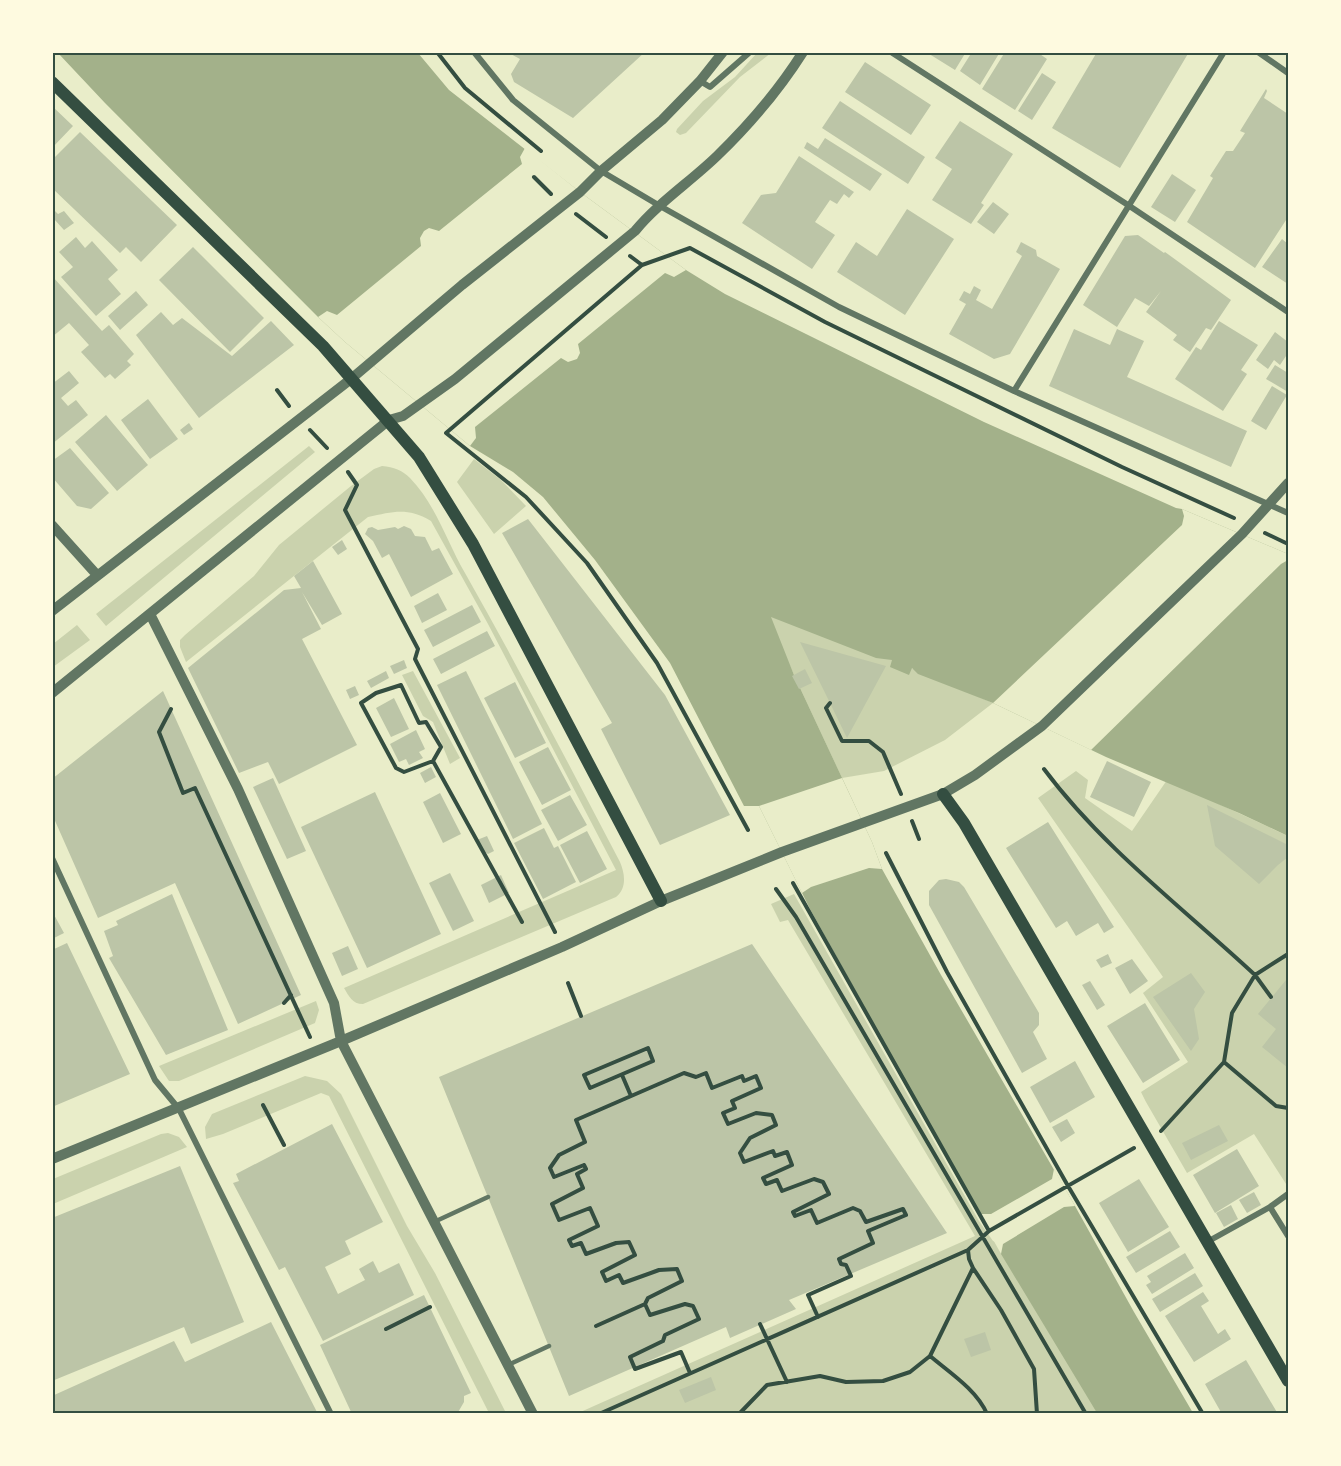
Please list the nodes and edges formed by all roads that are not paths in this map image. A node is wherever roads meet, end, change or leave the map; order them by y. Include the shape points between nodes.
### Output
1 (474, 52) edge
2 (723, 52) edge
3 (750, 52) edge
4 (803, 52) edge
5 (891, 52) edge
6 (1224, 52) edge
7 (1258, 52) edge
8 (1288, 73) edge
9 (700, 81) junction
10 (52, 82) edge
11 (601, 171) junction
12 (1128, 205) junction
13 (660, 206) junction
14 (1288, 312) edge
15 (351, 379) junction
16 (1014, 391) junction
17 (389, 420) junction
18 (1288, 483) edge
19 (1269, 505) junction
20 (1288, 513) edge
21 (52, 525) edge
22 (97, 575) junction
23 (52, 611) edge
24 (150, 614) junction
25 (52, 693) edge
26 (943, 794) junction
27 (52, 858) edge
28 (661, 901) junction
29 (342, 1041) junction
30 (179, 1109) junction
31 (52, 1159) edge
32 (1288, 1194) edge
33 (488, 1197) dead end
34 (1270, 1207) junction
35 (434, 1222) junction
36 (1288, 1236) edge
37 (1208, 1242) junction
38 (549, 1346) dead end
39 (508, 1365) junction
40 (1288, 1381) edge
41 (331, 1413) edge
42 (533, 1413) edge

1 - 11 street via 513,100
2 - 9 street
3 - 9 street via 710,87
4 - 13 street via 765,104 717,156
5 - 12 street
6 - 12 street
7 - 8 street
9 - 11 street via 662,120
10 - 15 main road via 323,346
11 - 13 street
11 - 15 street
12 - 14 street
12 - 16 street
13 - 16 street via 839,307
13 - 17 street via 455,379 403,416
15 - 17 main road
15 - 22 street
16 - 19 street
17 - 24 street
17 - 28 main road via 418,457 473,544
18 - 19 street
19 - 20 street
19 - 26 street via 1042,726
21 - 22 street
22 - 23 street
24 - 25 street
24 - 29 street via 238,789 334,1003
26 - 28 street
26 - 37 main road
27 - 30 street via 155,1080
28 - 29 street
29 - 30 street
29 - 35 street
30 - 31 street
30 - 41 street
32 - 34 street
33 - 35 lane
34 - 36 street
34 - 37 street
35 - 39 street
37 - 40 main road
38 - 39 lane
39 - 42 street

